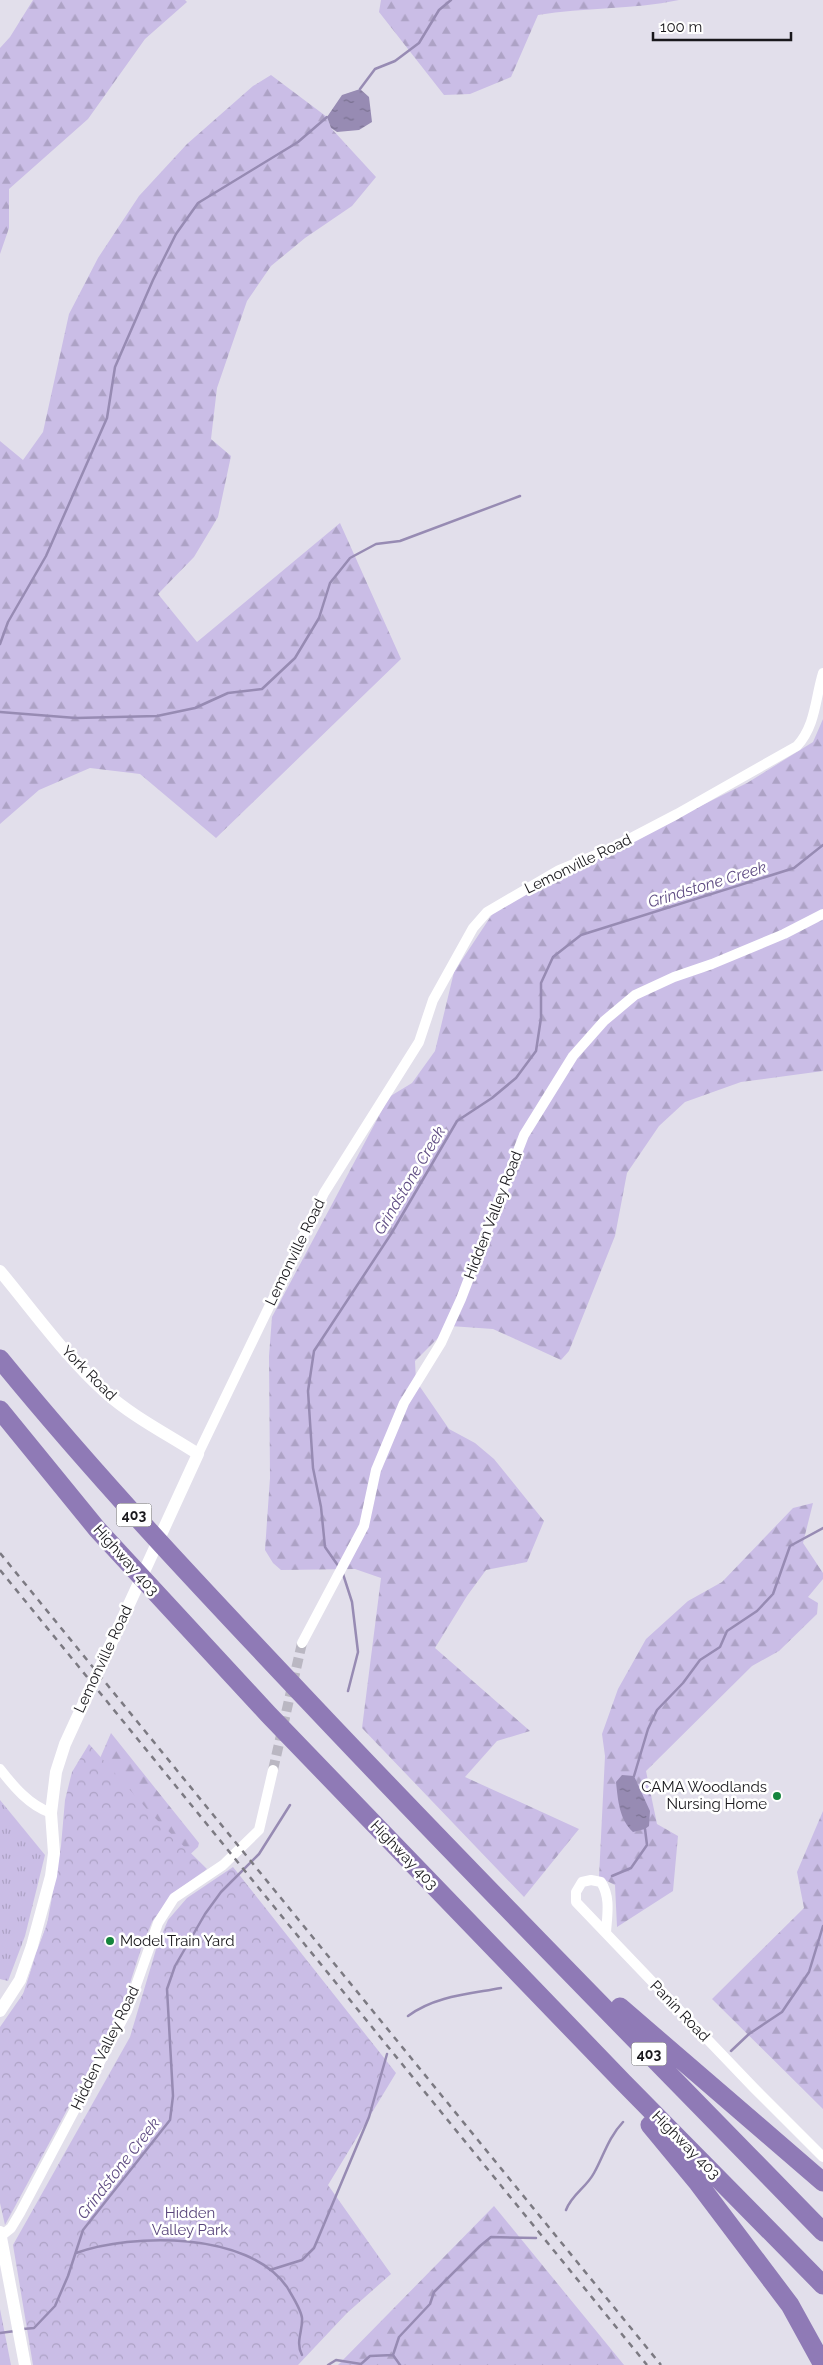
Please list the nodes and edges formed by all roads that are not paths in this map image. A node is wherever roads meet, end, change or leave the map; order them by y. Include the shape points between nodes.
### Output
1 (823, 673) edge
2 (823, 914) edge
3 (0, 1271) edge
4 (0, 1359) edge
5 (0, 1410) edge
6 (198, 1454) junction
7 (302, 1643) tunnel mouth
8 (0, 1769) edge
9 (273, 1770) tunnel mouth
10 (51, 1814) junction
11 (475, 1875) junction
12 (606, 1933) junction
13 (549, 2005) junction
14 (0, 2011) edge
15 (823, 2157) edge
16 (823, 2182) edge
17 (823, 2232) edge
18 (0, 2234) edge
19 (823, 2285) edge
20 (25, 2365) edge
21 (823, 2365) edge

1 - 6 street, Lemonville Road via 815,714 797,746 612,848 559,870 487,912 473,928 433,1000 419,1042 324,1193
2 - 7 street, Hidden Valley Road via 784,934 674,977 635,996 604,1021 573,1056 524,1135 461,1299 441,1344 404,1403 376,1470 364,1526
3 - 6 street, York Road via 105,1392
4 - 11 highway, 403 via 54,1425 194,1581
5 - 13 highway, Highway 403 / 403 via 98,1529 255,1700
6 - 10 street, Lemonville Road via 64,1744 56,1772
8 - 10 street via 19,1793
9 - 18 street, Hidden Valley Road via 259,1830 224,1865 174,1898 158,1923 127,2011 11,2228
10 - 14 street, Lemonville Road via 54,1853 51,1876 20,1980
11 - 16 highway via 638,2024
11 - 17 highway, 403
12 - 12 street, Panin Road via 606,1891 601,1882 582,1882 576,1892 576,1902
12 - 15 street, Panin Road
13 - 19 highway, Highway 403 / 403
13 - 21 highway via 698,2183 790,2305
18 - 20 street

